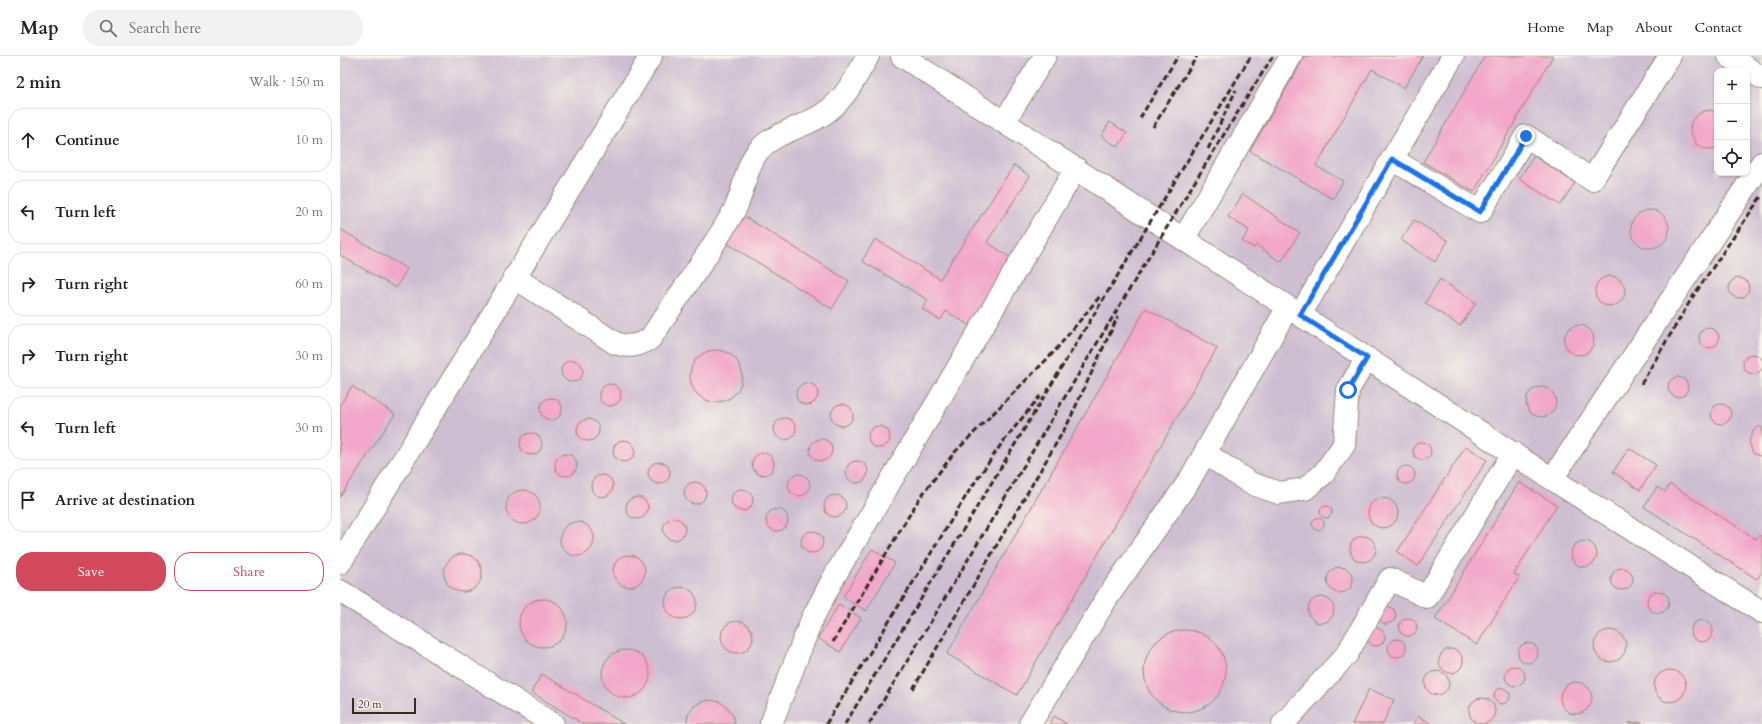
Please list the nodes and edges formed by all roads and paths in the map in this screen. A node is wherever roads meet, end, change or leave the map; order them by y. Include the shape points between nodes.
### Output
1 (651, 56) edge
2 (868, 56) edge
3 (902, 56) edge
4 (1045, 56) edge
5 (1291, 56) edge
6 (1453, 56) edge
7 (1670, 56) edge
8 (1729, 56) edge
9 (1762, 78) edge
10 (1004, 122) junction
11 (1392, 159) junction
12 (1762, 163) edge
13 (1076, 168) junction
14 (1184, 238) junction
15 (514, 277) junction
16 (1294, 311) junction
17 (1367, 358) junction
18 (1205, 453) junction
19 (1513, 453) junction
20 (1552, 479) junction
21 (340, 563) edge
22 (340, 591) edge
23 (1762, 612) edge
24 (553, 724) edge
25 (771, 724) edge
26 (1030, 724) edge
27 (1283, 724) edge

1 - 15 lane
2 - 15 lane via 847,92 829,110 770,141 758,151 751,164 741,197 727,222 650,339 639,345 627,347 616,343
3 - 10 lane
4 - 10 lane
5 - 14 lane
6 - 11 lane
7 - 11 lane via 1592,180 1526,136 1480,212
8 - 9 lane
10 - 13 lane
11 - 16 lane
12 - 20 lane
13 - 14 lane
13 - 25 lane via 834,577 812,619
14 - 16 lane
15 - 21 lane
16 - 17 lane
16 - 18 lane
17 - 18 lane via 1348,390 1344,445 1324,474 1305,489 1278,493 1250,483
17 - 19 lane
18 - 26 lane via 1189,481 1107,598
19 - 20 lane
19 - 27 lane via 1427,597 1390,579 1347,654
20 - 23 lane
22 - 24 lane

